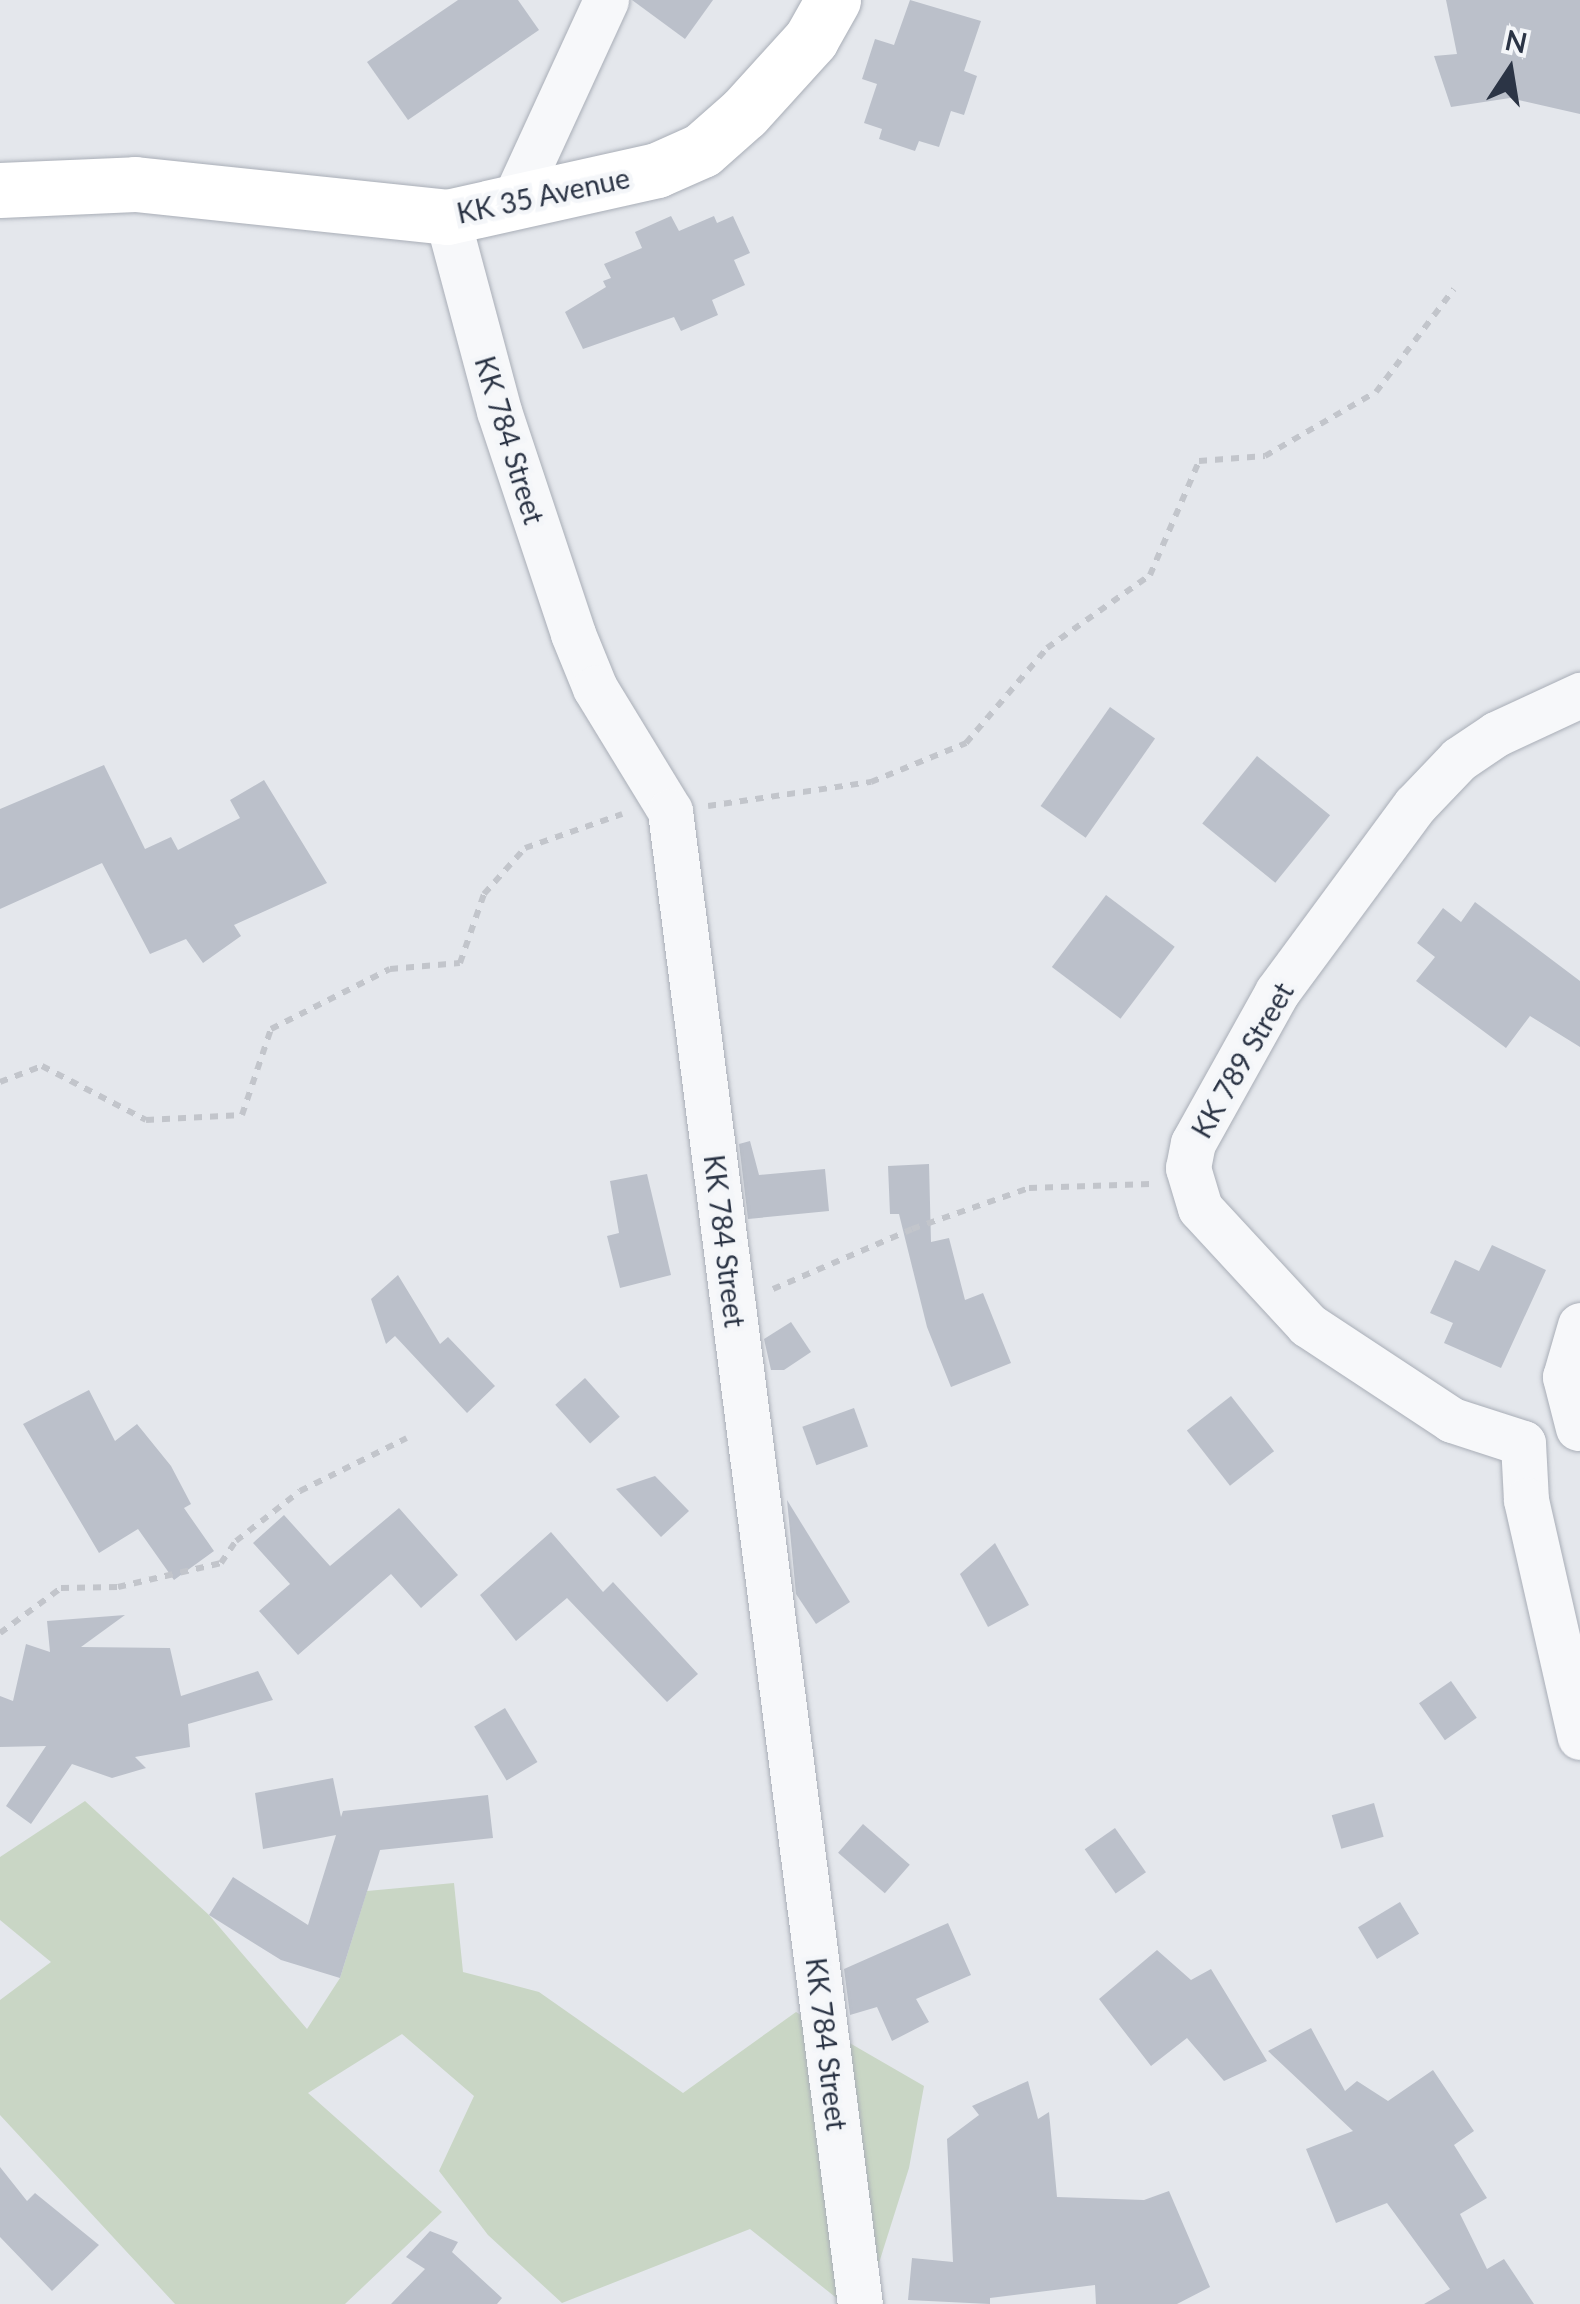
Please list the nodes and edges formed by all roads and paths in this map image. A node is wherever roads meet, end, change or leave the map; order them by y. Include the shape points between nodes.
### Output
1 (606, 0) edge
2 (834, 0) edge
3 (0, 190) edge
4 (515, 198) junction
5 (447, 217) junction
6 (1454, 288) dead end
7 (1580, 695) edge
8 (670, 811) junction
9 (0, 1082) edge
10 (1196, 1192) junction
11 (733, 1305) junction
12 (1580, 1325) edge
13 (1579, 1429) edge
14 (407, 1438) dead end
15 (1523, 1442) junction
16 (0, 1633) edge
17 (1580, 1737) edge
18 (860, 2304) edge

1 - 4 street
2 - 4 main road, KK 35 Avenue via 812,39 702,150 656,170
3 - 5 main road, KK 35 Avenue via 134,184
4 - 5 main road, KK 35 Avenue
5 - 8 street, KK 784 Street via 499,411 573,634 595,688
6 - 8 path via 1376,392 1265,456 1199,461 1150,575 1047,648 966,742 871,782
7 - 10 street, KK 789 Street via 1496,734 1415,804 1277,992 1193,1143 1188,1168
8 - 9 path via 630,811 525,848 484,894 460,963 390,969 271,1029 242,1115 146,1120 42,1066
8 - 11 street, KK 784 Street
10 - 11 path via 1130,1180 1029,1188
10 - 15 street, KK 789 Street via 1200,1208 1254,1273 1308,1325 1452,1420
11 - 18 street, KK 784 Street
12 - 13 street via 1564,1377
13 - 15 street
14 - 16 path via 300,1492 236,1540 222,1563 118,1586 61,1588
15 - 17 street via 1526,1500

